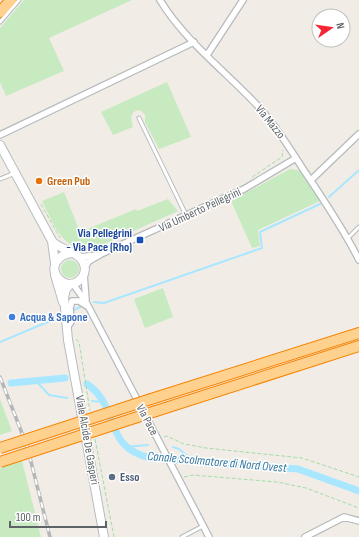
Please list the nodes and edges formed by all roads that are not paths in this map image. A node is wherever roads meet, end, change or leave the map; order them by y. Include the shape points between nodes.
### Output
1 (11, 0) edge
2 (19, 0) edge
3 (160, 0) edge
4 (243, 0) edge
5 (0, 12) edge
6 (0, 22) edge
7 (194, 42) junction
8 (207, 54) junction
9 (139, 118) dead end
10 (359, 134) edge
11 (0, 136) edge
12 (0, 145) edge
13 (296, 158) junction
14 (15, 173) junction
15 (0, 179) edge
16 (311, 180) junction
17 (187, 216) junction
18 (359, 227) edge
19 (348, 238) junction
20 (52, 241) junction
21 (72, 253) junction
22 (101, 254) junction
23 (80, 257) junction
24 (359, 260) edge
25 (55, 263) junction
26 (85, 271) junction
27 (55, 274) junction
28 (72, 284) junction
29 (87, 305) junction
30 (64, 306) junction
31 (67, 323) junction
32 (359, 332) edge
33 (359, 346) edge
34 (0, 448) edge
35 (0, 462) edge
36 (359, 521) edge
37 (203, 526) junction
38 (104, 537) edge
39 (182, 537) edge
40 (209, 537) edge
41 (305, 537) edge

1 - 5 highway
2 - 6 lane
3 - 7 street, Via Mazzo
4 - 8 street
7 - 8 street, Via Mazzo
7 - 11 street
8 - 13 street, Via Mazzo via 257,106
9 - 17 lane
10 - 16 street
12 - 14 street
13 - 16 street, Via Mazzo
13 - 17 street, Via Umberto Pellegrini via 250,187
14 - 15 lane
14 - 20 street
16 - 19 street, Via Mazzo
17 - 22 street, Via Umberto Pellegrini
18 - 19 lane
19 - 24 street, Via Mazzo
20 - 21 street
20 - 25 street
21 - 23 street
21 - 25 street via 62,256
22 - 23 street
22 - 26 street via 89,261
23 - 26 street
25 - 27 street
26 - 28 street via 82,278
26 - 29 street, Via Pace
27 - 28 street via 62,282
27 - 30 street, Viale Alcide De Gasperi
28 - 29 street, Via Pace
28 - 30 street, Viale Alcide De Gasperi via 65,291
29 - 31 street via 72,301 71,322
29 - 37 street, Via Pace
30 - 31 street, Viale Alcide De Gasperi
31 - 38 street, Viale Alcide De Gasperi
32 - 34 highway, bridge
33 - 35 highway, bridge
36 - 41 street via 344,517
37 - 39 lane
37 - 40 street, Via Pace

